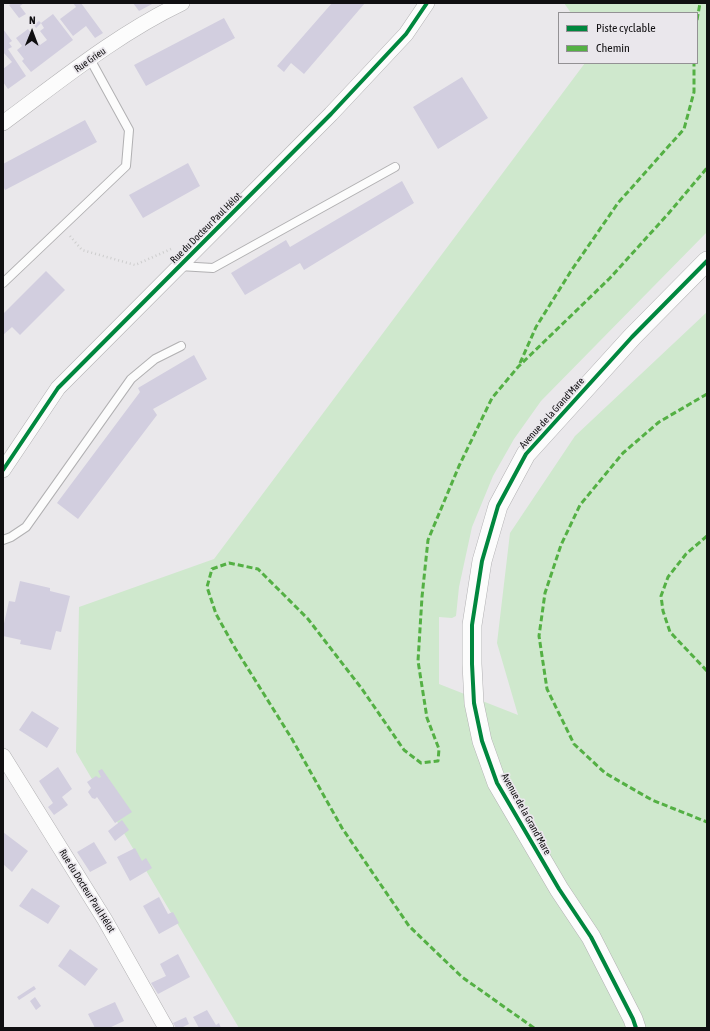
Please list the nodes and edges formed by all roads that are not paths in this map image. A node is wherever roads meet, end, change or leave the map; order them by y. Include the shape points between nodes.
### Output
1 (182, 3) edge
2 (427, 3) edge
3 (90, 59) junction
4 (3, 124) edge
5 (395, 167) dead end
6 (707, 261) edge
7 (180, 266) junction
8 (3, 283) edge
9 (181, 346) dead end
10 (3, 470) edge
11 (3, 540) edge
12 (3, 756) edge
13 (166, 1028) edge
14 (636, 1028) edge

1 - 3 street, Rue Grieu via 157,15
2 - 7 street, Rue du Docteur Paul Hélot via 401,40
3 - 4 street, Rue Grieu
3 - 8 lane via 129,130 126,166
5 - 7 lane via 212,268
6 - 14 street, Avenue de la Grand'Mare via 632,337 526,454 498,506 482,561 472,624 474,703 482,741 497,783 559,889 591,937
7 - 10 street, Rue du Docteur Paul Hélot via 58,388
9 - 11 lane via 155,359 131,379 26,527 11,538
12 - 13 street, Rue du Docteur Paul Hélot via 105,920

